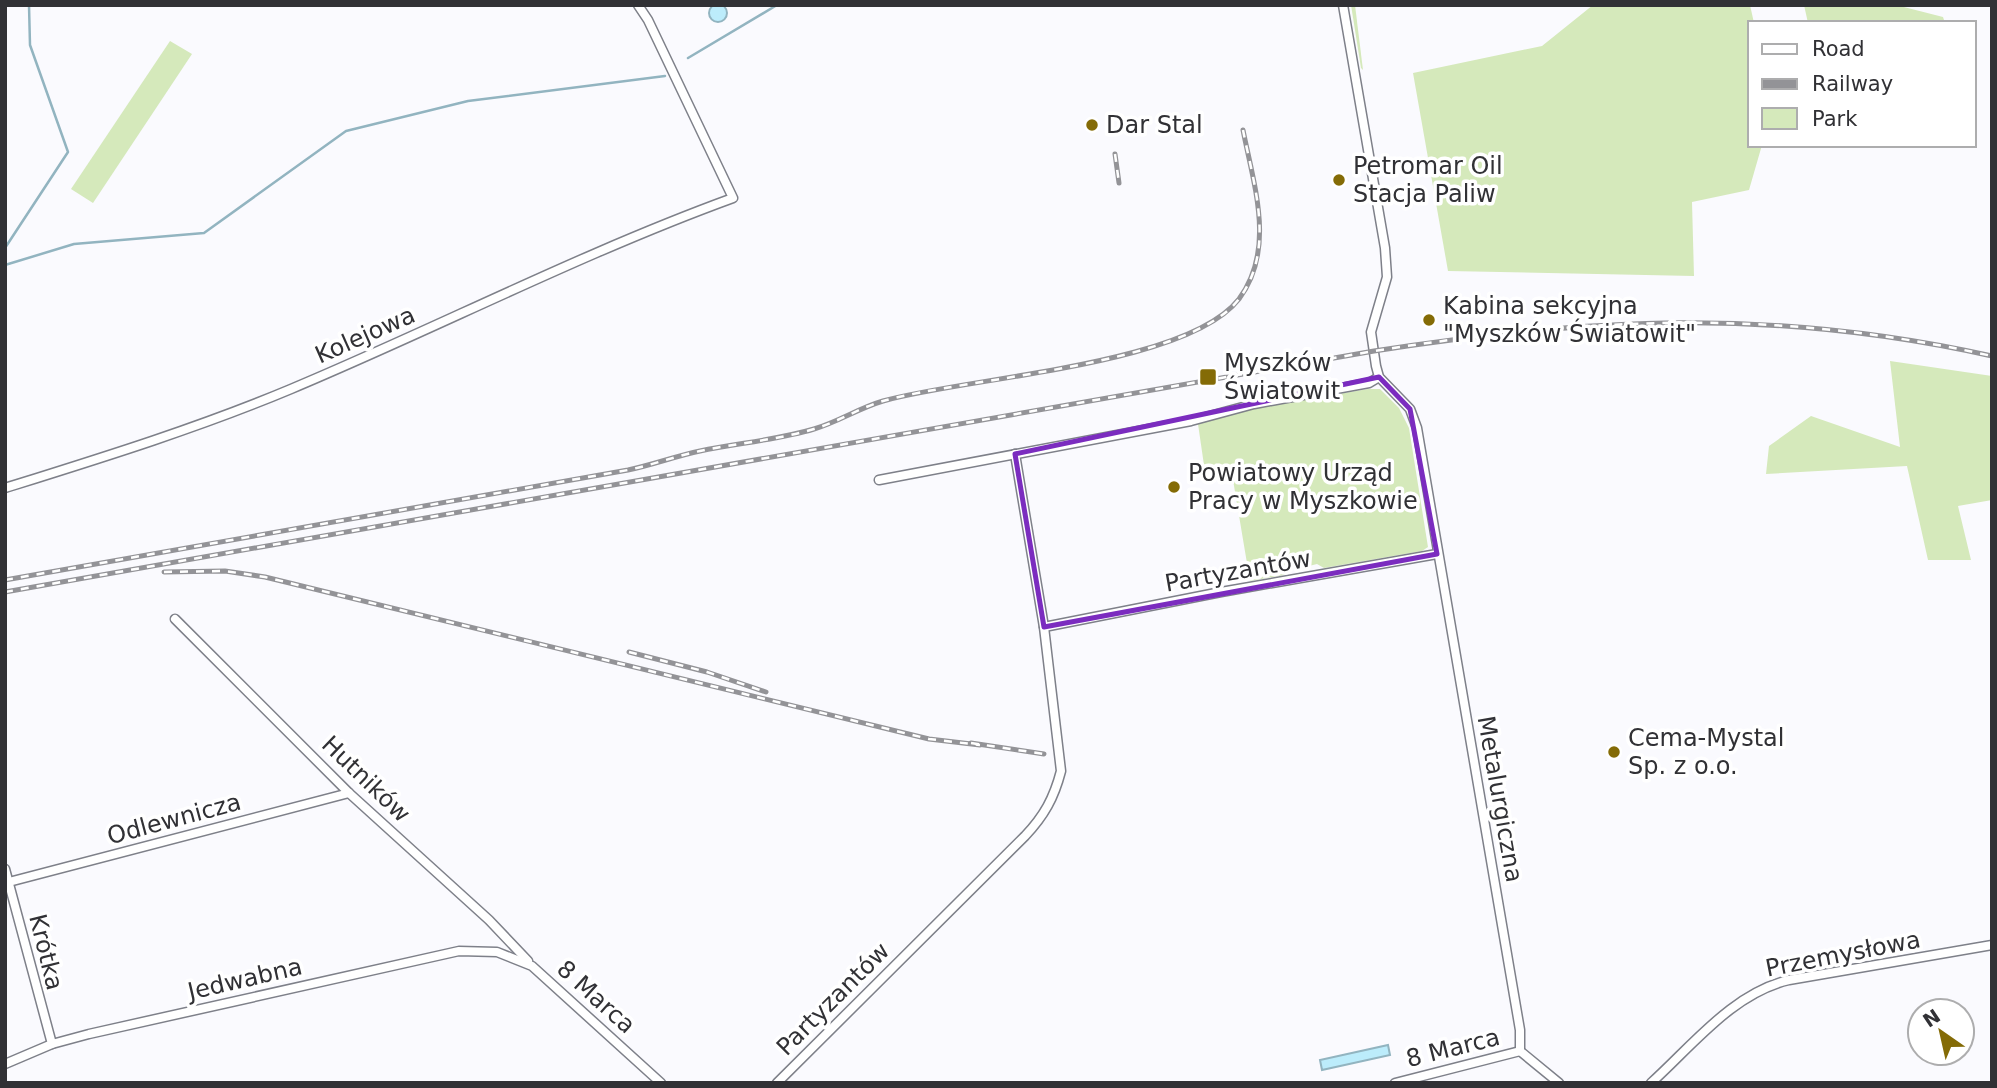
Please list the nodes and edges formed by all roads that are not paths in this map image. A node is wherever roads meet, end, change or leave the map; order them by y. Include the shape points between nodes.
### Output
1 (638, 5) edge
2 (1343, 5) edge
3 (1379, 377) junction
4 (1015, 454) junction
5 (879, 480) dead end
6 (5, 488) edge
7 (1437, 554) junction
8 (175, 619) dead end
9 (1044, 627) junction
10 (349, 793) junction
11 (5, 869) edge
12 (7, 883) edge
13 (1992, 945) edge
14 (497, 953) joint
15 (532, 965) junction
16 (52, 1044) junction
17 (1520, 1051) junction
18 (5, 1064) edge
19 (661, 1083) edge
20 (778, 1083) edge
21 (1395, 1083) edge
22 (1559, 1083) edge
23 (1651, 1083) edge

1 - 6 street, Kolejowa via 733,198 617,242 247,407
2 - 3 street via 1385,248 1387,277 1371,332
3 - 4 street via 1369,383 1191,421
3 - 7 street via 1410,409 1417,428
4 - 5 street
4 - 9 street
7 - 9 street, Partyzantów
7 - 17 street, Metalurgiczna
8 - 10 street, Hutników
9 - 20 street, Partyzantów via 1061,771 1045,815
10 - 12 street, Odlewnicza
10 - 15 street, Hutników
11 - 12 street, Krótka
12 - 16 street, Krótka
13 - 23 street, Przemysłowa via 1763,988 1733,1007
14 - 15 street, 8 Marca
14 - 16 street, Jedwabna via 448,953
15 - 19 street, 8 Marca
16 - 18 street, Jedwabna
17 - 21 street, 8 Marca
17 - 22 street

